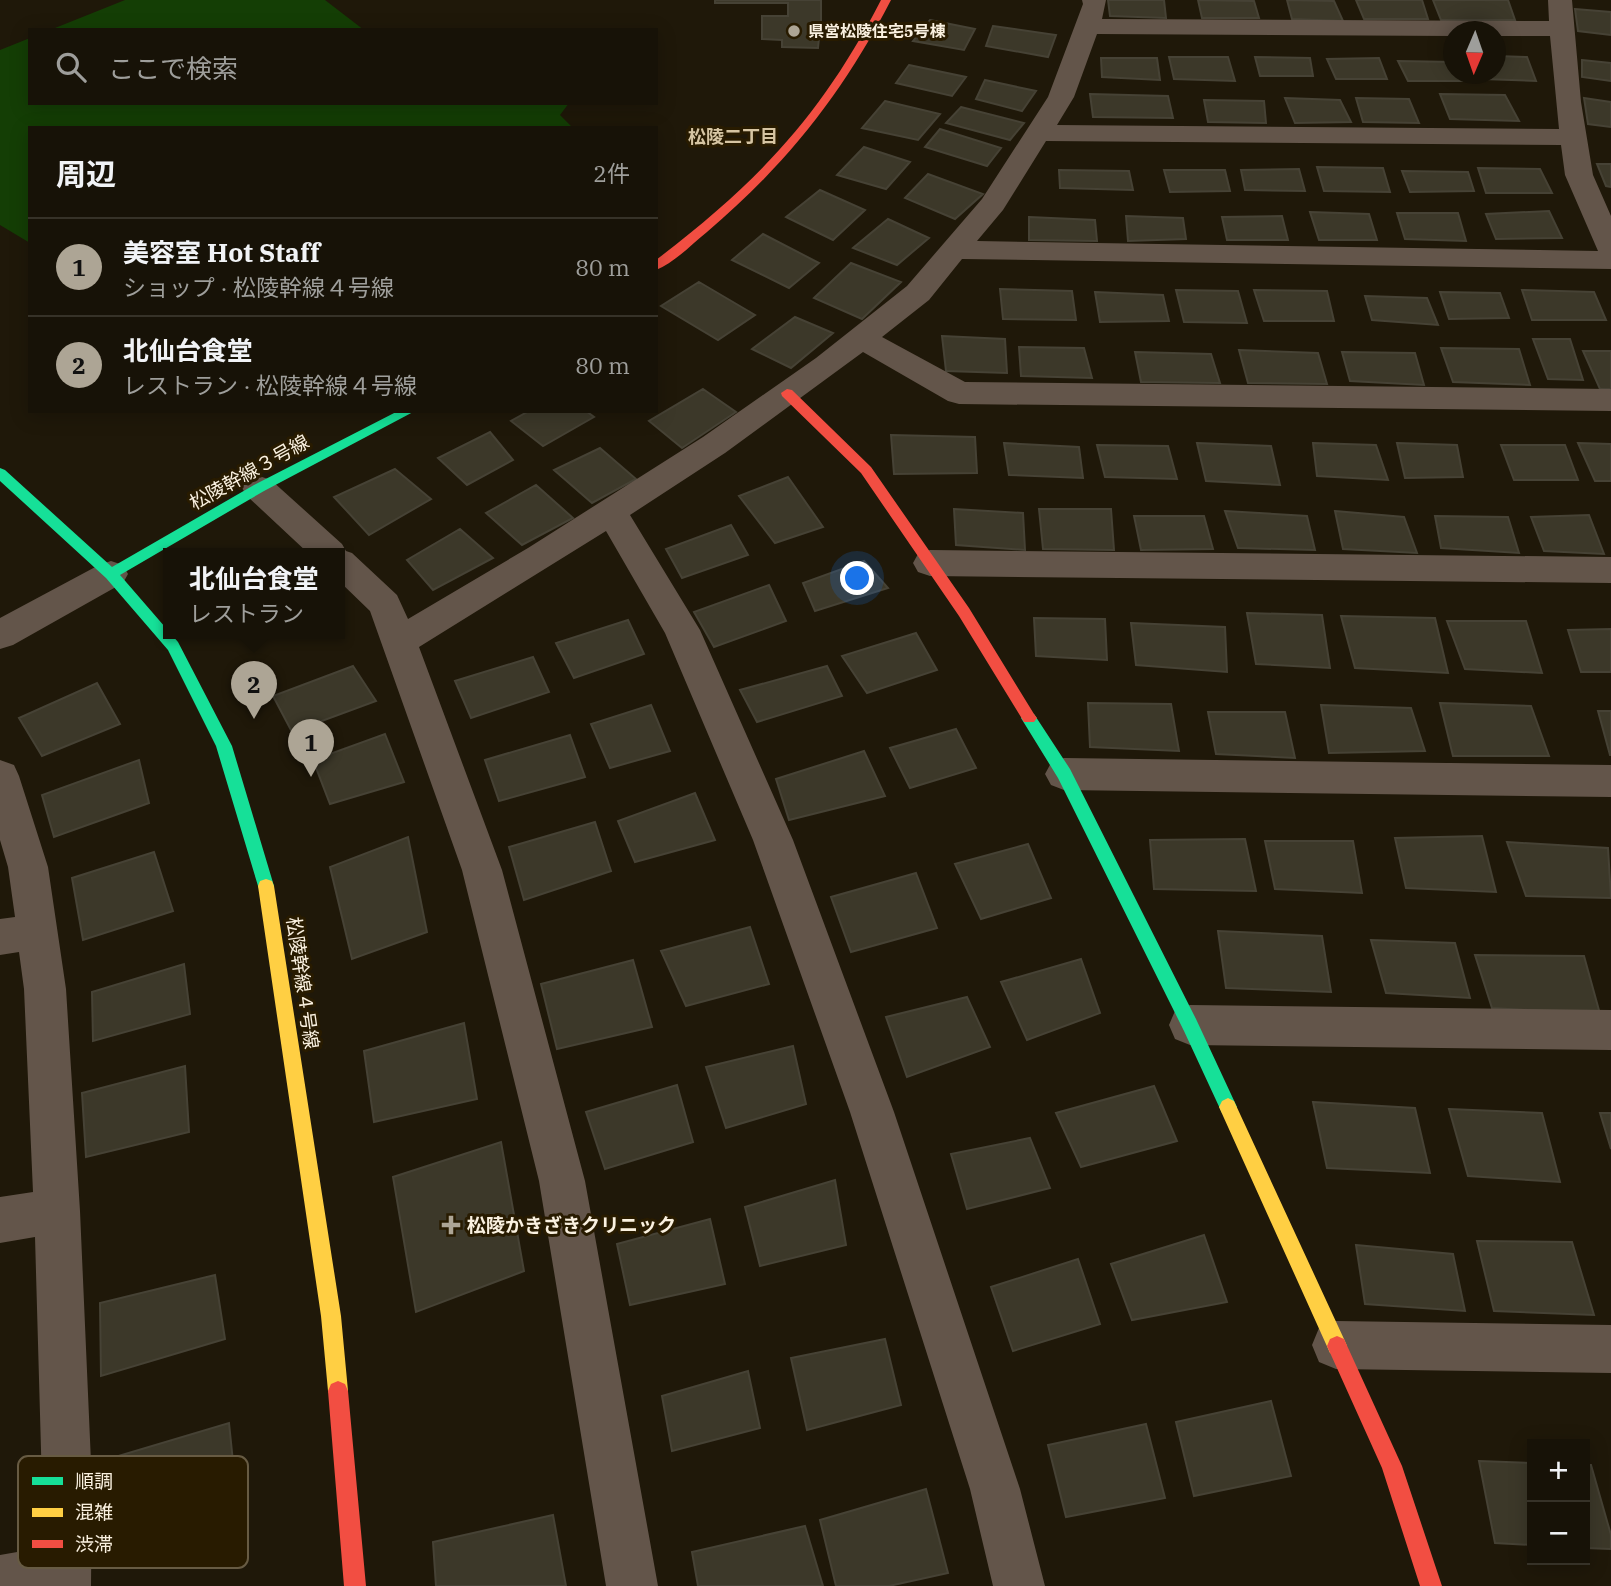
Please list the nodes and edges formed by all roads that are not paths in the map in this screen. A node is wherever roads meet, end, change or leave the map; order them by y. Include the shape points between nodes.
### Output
1 (886, 0) edge
2 (1560, 0) edge
3 (1090, 13) edge
4 (1562, 29) junction
5 (1038, 133) junction
6 (1573, 138) junction
7 (1611, 248) edge
8 (954, 250) junction
9 (1611, 260) edge
10 (658, 264) edge
11 (861, 338) junction
12 (788, 393) junction
13 (1611, 400) edge
14 (405, 413) edge
15 (0, 473) edge
16 (259, 488) junction
17 (611, 511) junction
18 (325, 548) edge
19 (930, 564) junction
20 (345, 567) edge
21 (1611, 570) edge
22 (111, 574) junction
23 (163, 634) edge
24 (0, 635) edge
25 (167, 639) edge
26 (399, 642) junction
27 (1064, 774) junction
28 (0, 776) edge
29 (1611, 781) edge
30 (19, 935) edge
31 (1190, 1025) junction
32 (1611, 1030) edge
33 (57, 1211) junction
34 (0, 1220) edge
35 (1336, 1345) junction
36 (1611, 1349) edge
37 (65, 1456) edge
38 (65, 1578) edge
39 (0, 1581) edge
40 (355, 1586) edge
41 (632, 1586) edge
42 (1019, 1586) edge
43 (1431, 1586) edge

1 - 10 street via 839,88 793,147 722,216
2 - 4 street
3 - 4 street
3 - 5 street via 1061,97
4 - 6 street
5 - 6 street
5 - 8 street via 993,204
6 - 7 street via 1578,174
8 - 9 street
8 - 11 street via 918,293
11 - 12 street
11 - 13 street via 959,393
12 - 17 street
12 - 19 street via 866,471
14 - 16 street, 松陵幹線３号線
15 - 22 street, 松陵幹線４号線
16 - 18 street
16 - 22 street, 松陵幹線３号線
17 - 26 street
17 - 42 street via 682,630 773,840 872,1112 995,1489
19 - 21 street
19 - 27 street
20 - 26 street via 385,604
22 - 23 street, 松陵幹線４号線
22 - 24 street
25 - 40 street, 松陵幹線４号線 via 224,746 270,898 331,1316
26 - 41 street via 482,870 562,1181
27 - 29 street
27 - 31 street
28 - 30 street via 27,867
30 - 33 street via 45,989
31 - 32 street
31 - 35 street
33 - 34 street
33 - 37 street
35 - 36 street
35 - 43 street via 1392,1466
38 - 39 street

